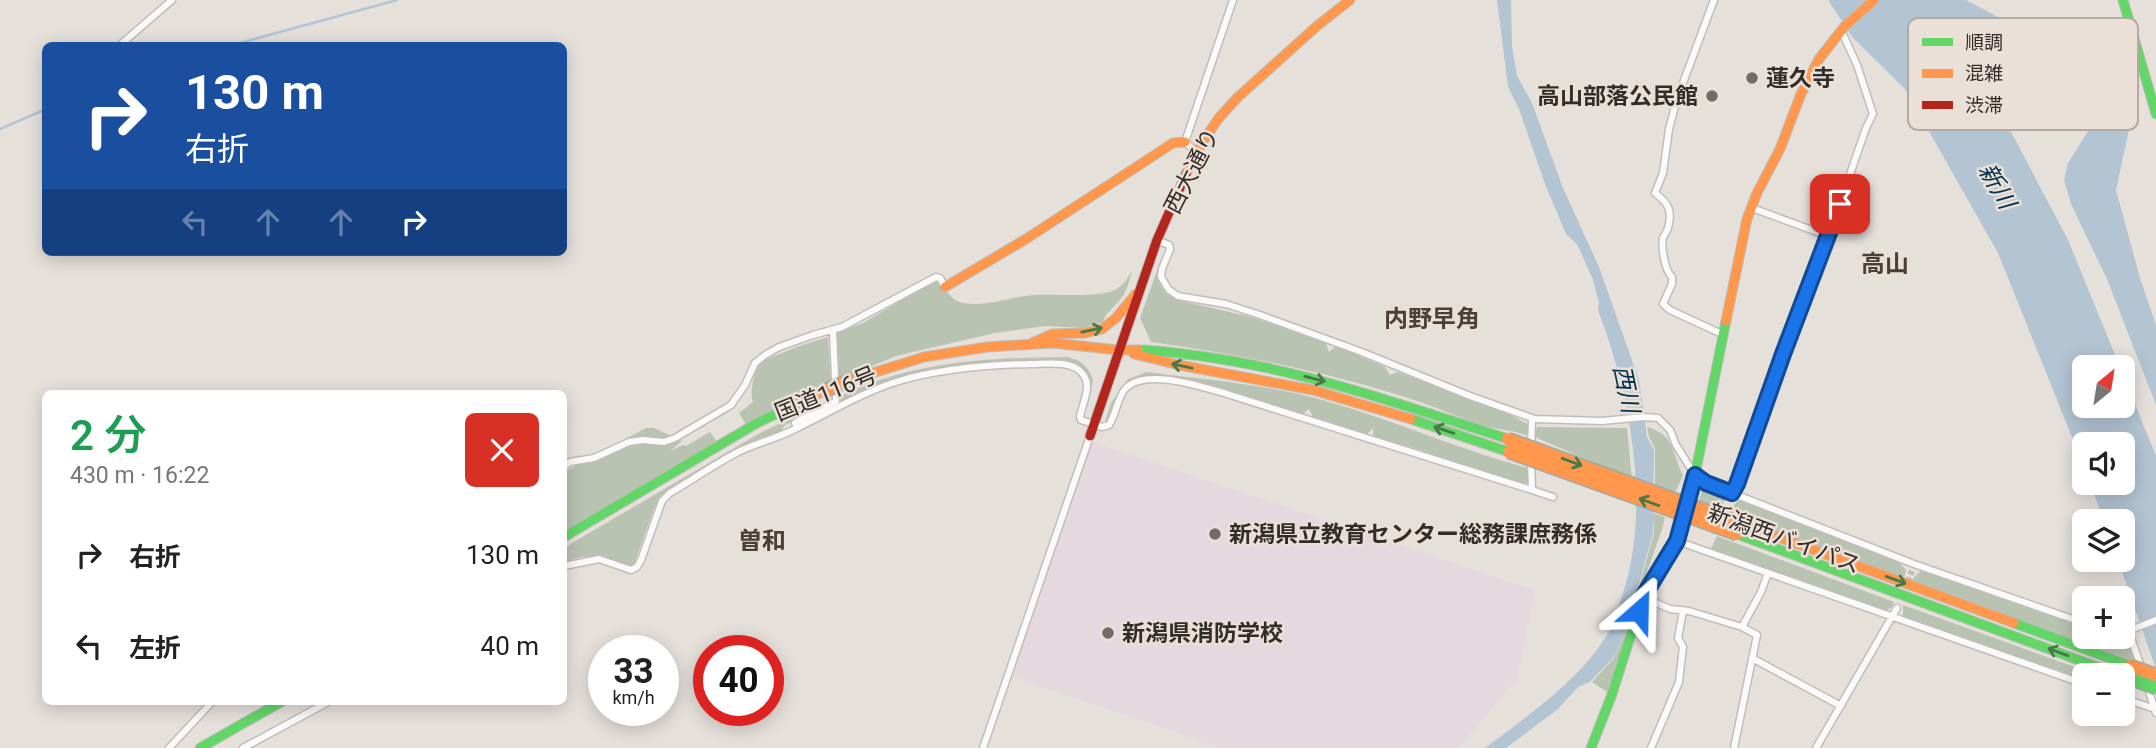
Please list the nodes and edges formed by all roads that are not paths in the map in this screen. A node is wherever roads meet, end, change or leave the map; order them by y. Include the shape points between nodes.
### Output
1 (172, 0) edge
2 (1233, 0) edge
3 (1350, 0) edge
4 (1714, 0) edge
5 (1874, 0) edge
6 (2123, 0) edge
7 (2128, 18) edge
8 (1843, 28) junction
9 (124, 42) edge
10 (2138, 52) edge
11 (2156, 114) edge
12 (1185, 142) junction
13 (1196, 153) junction
14 (1752, 208) junction
15 (1828, 236) junction
16 (1157, 240) junction
17 (945, 287) joint
18 (1139, 291) junction
19 (833, 331) junction
20 (1724, 335) junction
21 (1031, 344) junction
22 (1118, 350) junction
23 (1532, 419) junction
24 (798, 428) junction
25 (1092, 430) junction
26 (1508, 445) junction
27 (567, 464) edge
28 (1695, 475) junction
29 (1532, 490) junction
30 (1732, 493) junction
31 (1553, 497) dead end
32 (567, 535) edge
33 (1677, 541) junction
34 (567, 565) edge
35 (1768, 573) junction
36 (1643, 597) junction
37 (1897, 608) dead end
38 (1683, 611) junction
39 (1893, 618) junction
40 (2072, 618) edge
41 (2156, 620) edge
42 (1742, 626) junction
43 (2135, 629) edge
44 (2135, 649) edge
45 (1752, 659) junction
46 (2098, 663) edge
47 (2135, 675) edge
48 (2156, 676) edge
49 (2135, 678) edge
50 (2072, 680) edge
51 (2156, 688) edge
52 (2135, 703) edge
53 (209, 705) edge
54 (276, 705) edge
55 (322, 705) edge
56 (1842, 706) junction
57 (2155, 711) edge
58 (169, 748) edge
59 (200, 748) edge
60 (243, 748) edge
61 (983, 748) edge
62 (1591, 748) edge
63 (1651, 748) edge
64 (1734, 748) edge
65 (1816, 748) edge

1 - 9 street
2 - 12 street
3 - 13 main road, 西大通り via 1237,98
4 - 20 street via 1677,99 1655,193 1668,203 1670,212 1663,239 1666,272 1672,284 1663,304
5 - 8 main road
6 - 7 main road
8 - 14 main road via 1807,83
8 - 15 street via 1873,114
10 - 11 main road
12 - 13 street
12 - 17 main road via 1173,143
13 - 16 main road, 西大通り
14 - 15 street
14 - 20 main road via 1743,232
15 - 30 street
16 - 18 main road, 西大通り
16 - 23 street via 1170,249 1161,277 1178,296 1260,315
17 - 19 street via 936,277
21 -> 18 main road via 1055,332 1101,329 1116,319
18 - 22 main road, 西大通り
19 - 24 street via 836,401 795,423
19 - 27 street via 765,355 755,363 731,405 675,438 629,442
20 - 28 main road
21 - 22 main road, 国道116号
21 - 32 main road, 国道116号, bridge via 924,357 850,380 757,424
22 - 25 main road, 西大通り
26 -> 22 main road, 新潟西バイパス via 1311,390
22 -> 26 main road, 新潟西バイパス via 1155,350 1249,363 1313,378 1380,397
23 - 28 street via 1658,418 1670,430
23 - 29 street
24 - 25 street via 901,380 961,369 1035,364 1073,366 1082,372 1087,390 1080,417
24 - 34 street via 737,453 670,493 662,501 637,567 631,570 598,559
25 - 29 street via 1110,425 1131,384 1152,378 1240,397
25 - 61 street
26 - 46 main road, 新潟西バイパス, bridge
28 - 30 street
28 - 33 main road
29 - 31 street
30 - 40 street via 1913,568
33 - 35 street
33 - 36 main road
35 - 39 street
35 - 42 street
36 - 38 street
36 - 62 main road
37 - 39 street
38 - 42 street
38 - 63 street via 1679,681
39 - 50 street
39 - 56 street
41 - 43 street
42 - 45 street via 1757,635
44 - 57 street
45 - 56 street
45 - 64 street
47 - 48 main road, 新潟西バイパス, bridge
49 - 51 main road, 新潟西バイパス, bridge
52 - 57 street
53 - 58 street
54 - 59 main road
55 - 60 street
56 - 65 street

